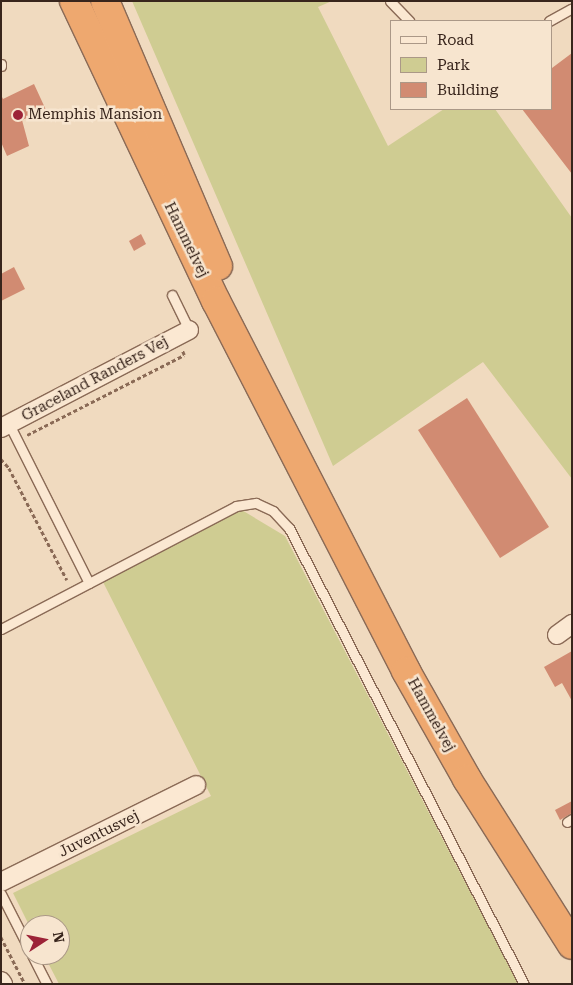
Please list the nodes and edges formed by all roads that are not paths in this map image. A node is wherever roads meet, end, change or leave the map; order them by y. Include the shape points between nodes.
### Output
1 (74, 1) edge
2 (93, 1) edge
3 (105, 1) edge
4 (116, 1) edge
5 (390, 1) edge
6 (572, 8) edge
7 (408, 20) edge
8 (551, 20) edge
9 (184, 188) junction
10 (172, 295) dead end
11 (182, 333) joint
12 (5, 426) edge
13 (306, 474) junction
14 (89, 583) junction
15 (572, 624) edge
16 (1, 629) edge
17 (556, 636) dead end
18 (196, 785) dead end
19 (1, 882) edge
20 (1, 894) edge
21 (20, 931) edge
22 (572, 945) edge
23 (37, 965) edge
24 (47, 984) edge
25 (524, 984) edge

1 - 13 highway, Hammelvej via 144,156
2 - 9 highway
3 - 9 highway, Hammelvej
4 - 9 highway
5 - 7 lane
6 - 8 lane
9 - 13 highway, Hammelvej
10 - 11 lane
11 - 12 street, Graceland Randers Vej
12 - 14 lane via 17,440
13 - 22 highway, Hammelvej via 406,670 462,770
14 - 16 lane
14 - 25 lane via 236,506 256,503 273,511 289,528
15 - 17 street
18 - 19 street, Juventusvej
20 - 21 lane
23 - 24 lane

